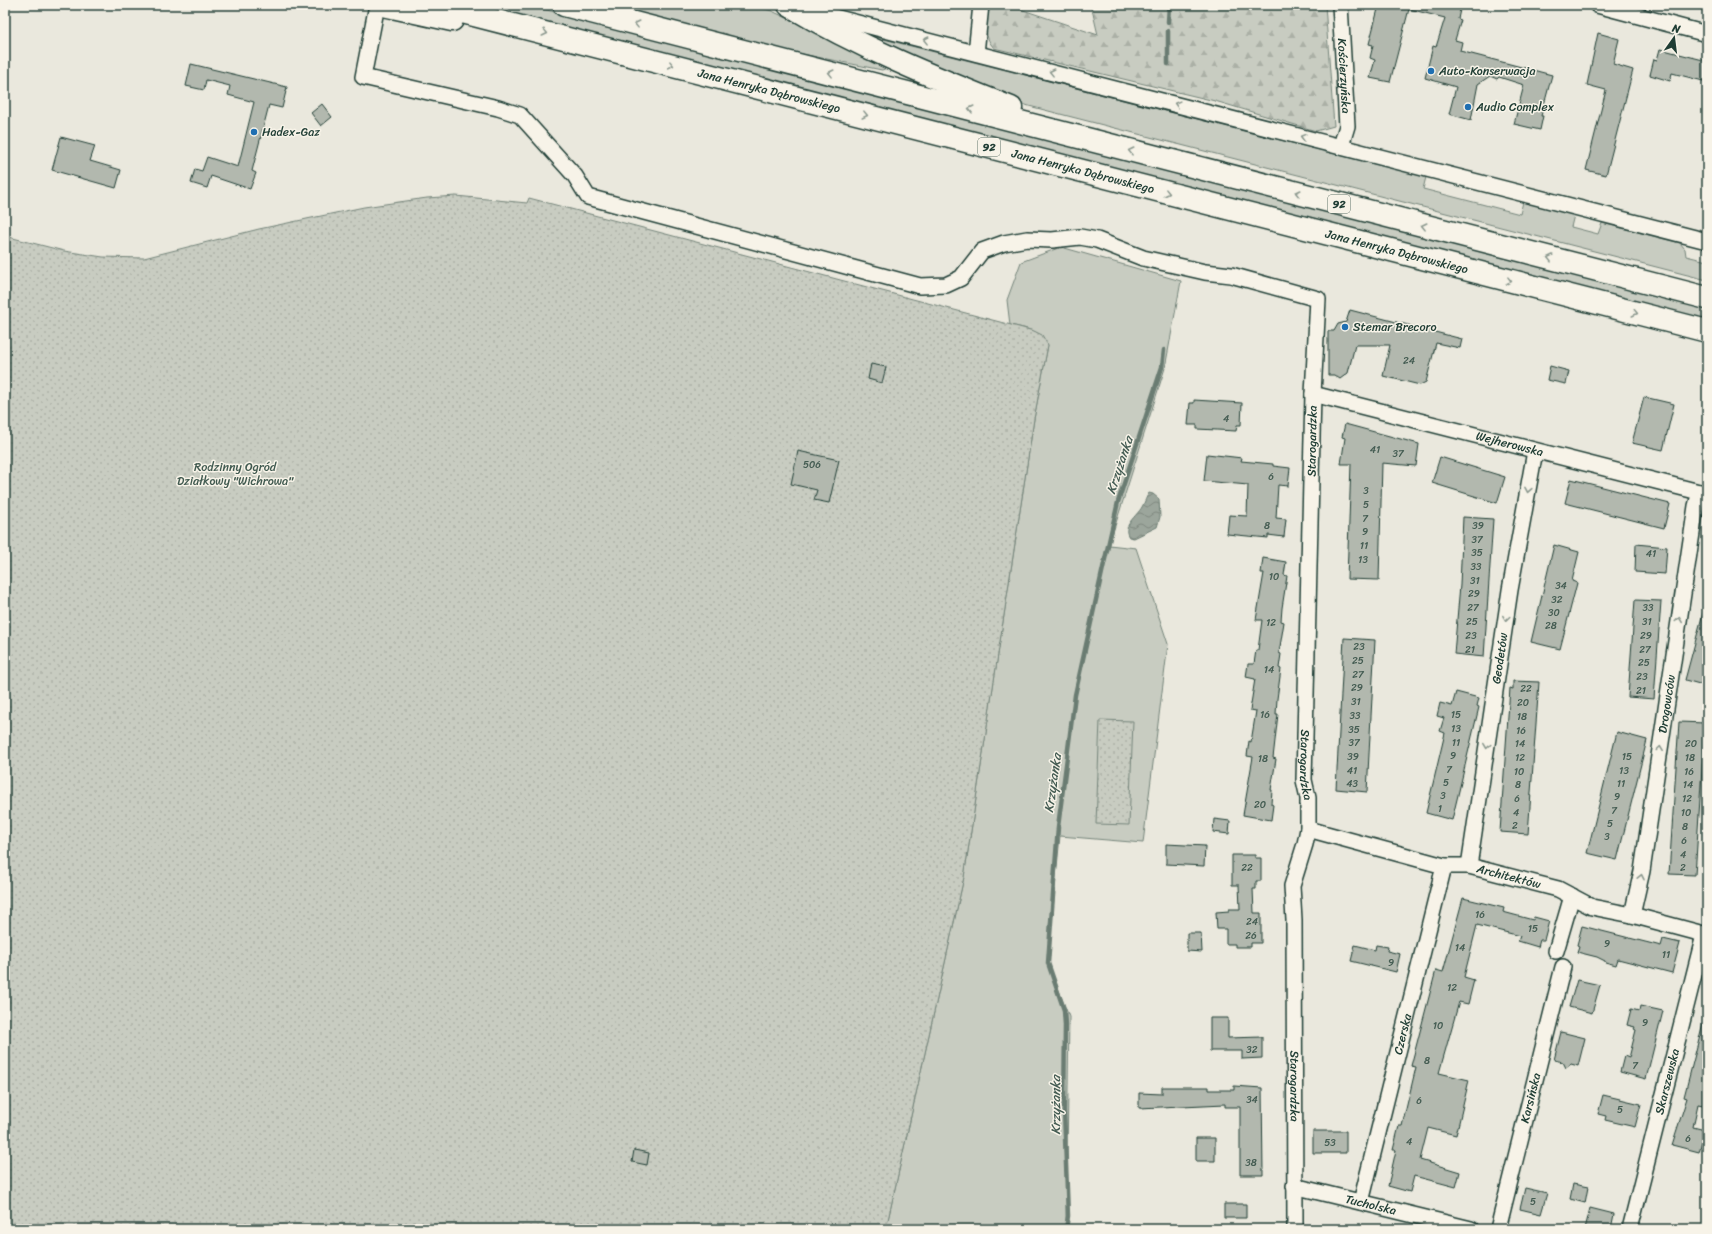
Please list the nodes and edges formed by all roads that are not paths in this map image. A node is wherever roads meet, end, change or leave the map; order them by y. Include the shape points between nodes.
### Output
1 (377, 5) edge
2 (383, 5) edge
3 (435, 5) edge
4 (564, 5) edge
5 (789, 5) edge
6 (981, 5) edge
7 (1340, 5) edge
8 (1597, 5) edge
9 (507, 23) junction
10 (1707, 34) edge
11 (976, 53) junction
12 (1090, 140) junction
13 (1341, 146) junction
14 (1707, 241) edge
15 (1707, 298) edge
16 (1707, 331) edge
17 (1313, 394) junction
18 (1535, 451) junction
19 (1703, 493) edge
20 (1308, 830) junction
21 (1444, 866) junction
22 (1469, 866) junction
23 (1572, 896) junction
24 (1632, 915) junction
25 (1705, 935) edge
26 (1556, 951) dead end
27 (1563, 967) dead end
28 (1294, 1186) junction
29 (1361, 1202) junction
30 (1295, 1229) edge
31 (1471, 1229) edge
32 (1498, 1229) edge
33 (1630, 1229) edge

1 - 17 street, Starogardzka via 363,77 520,115 575,176 588,197 920,286 946,285 961,278 982,251 1004,243 1027,239 1080,237 1097,240 1143,258 1231,275 1318,299
2 - 9 main road via 444,19
3 - 9 main road, Jana Henryka Dąbrowskiego / 92
12 -> 4 main road, 92
11 -> 5 street
5 - 12 main road via 868,48
6 - 11 street
7 - 13 street, Kościerzyńska via 1347,126
8 - 10 street
9 -> 16 main road, Jana Henryka Dąbrowskiego / 92
13 -> 11 street
15 -> 12 main road, 92
13 - 14 street
17 - 18 street, Wejherowska
17 - 20 street, Starogardzka via 1304,780 1308,798
18 - 19 street, Wejherowska
18 -> 22 street, Geodetów via 1510,590
24 -> 19 street, Drogowców via 1642,871 1694,514
20 - 21 street, Architektów
20 - 28 street, Starogardzka via 1292,886
21 - 22 street, Architektów
21 - 29 street, Czerska
22 - 23 street, Architektów
23 - 24 street, Architektów via 1592,907
23 - 26 street
24 - 25 street, Architektów
25 - 33 street, Skarszewska
27 - 32 street, Karsińska
28 - 29 street, Tucholska
28 - 30 street, Starogardzka
29 - 31 street, Tucholska

